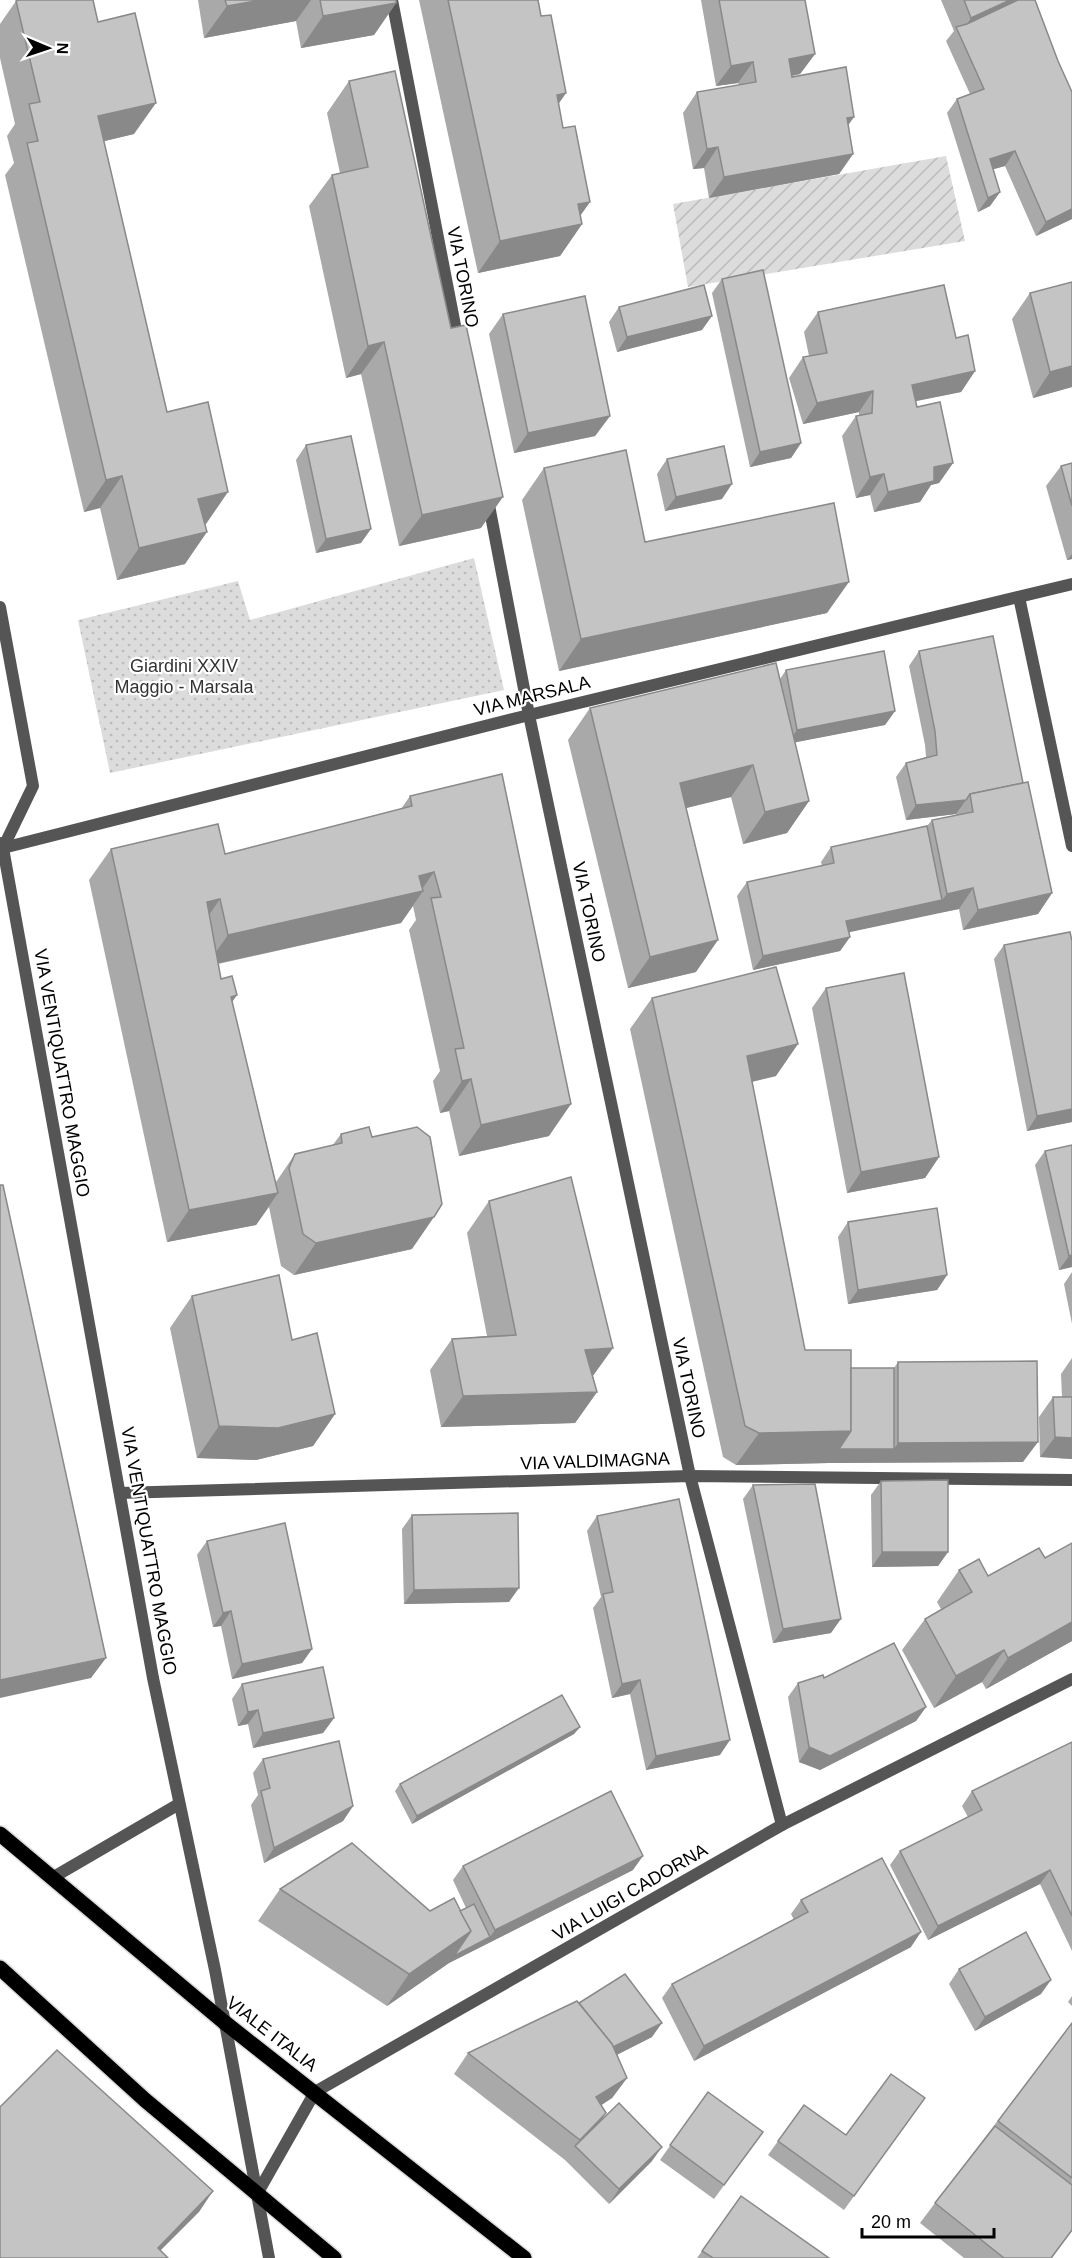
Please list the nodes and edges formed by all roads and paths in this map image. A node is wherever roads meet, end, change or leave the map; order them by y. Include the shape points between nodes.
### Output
1 (392, 0) edge
2 (459, 349) edge
3 (486, 488) edge
4 (1072, 584) edge
5 (1019, 597) junction
6 (0, 607) edge
7 (529, 715) junction
8 (2, 846) edge
9 (1072, 846) edge
10 (690, 1476) junction
11 (1072, 1480) edge
12 (120, 1492) junction
13 (1072, 1679) edge
14 (179, 1804) junction
15 (783, 1825) junction
16 (0, 1834) edge
17 (52, 1878) junction
18 (0, 1968) edge
19 (224, 2022) junction
20 (315, 2092) junction
21 (257, 2194) junction
22 (269, 2258) edge
23 (334, 2258) edge
24 (524, 2258) edge

1 - 2 street, VIA TORINO
3 - 7 street, VIA TORINO
4 - 5 street, VIA MARSALA
5 - 7 street, VIA MARSALA
5 - 9 street
6 - 8 street via 33,786
7 - 8 street, VIA MARSALA
7 - 10 street, VIA TORINO
8 - 12 street, VIA VENTIQUATTRO MAGGIO
10 - 11 street, VIA VALDIMAGNA
10 - 12 street, VIA VALDIMAGNA
10 - 15 street, VIA TORINO
12 - 14 street, VIA VENTIQUATTRO MAGGIO
13 - 15 street, VIA LUIGI CADORNA
14 - 17 street
14 - 19 street, VIA VENTIQUATTRO MAGGIO
15 - 20 street, VIA LUIGI CADORNA
16 - 17 main road, VIALE ITALIA
17 - 19 main road, VIALE ITALIA
18 - 21 main road via 145,2100
19 - 20 main road, VIALE ITALIA
19 - 21 street, VIA VENTIQUATTRO MAGGIO
20 - 21 street
20 - 24 main road, VIALE ITALIA
21 - 22 street, VIA VENTIQUATTRO MAGGIO
21 - 23 main road

